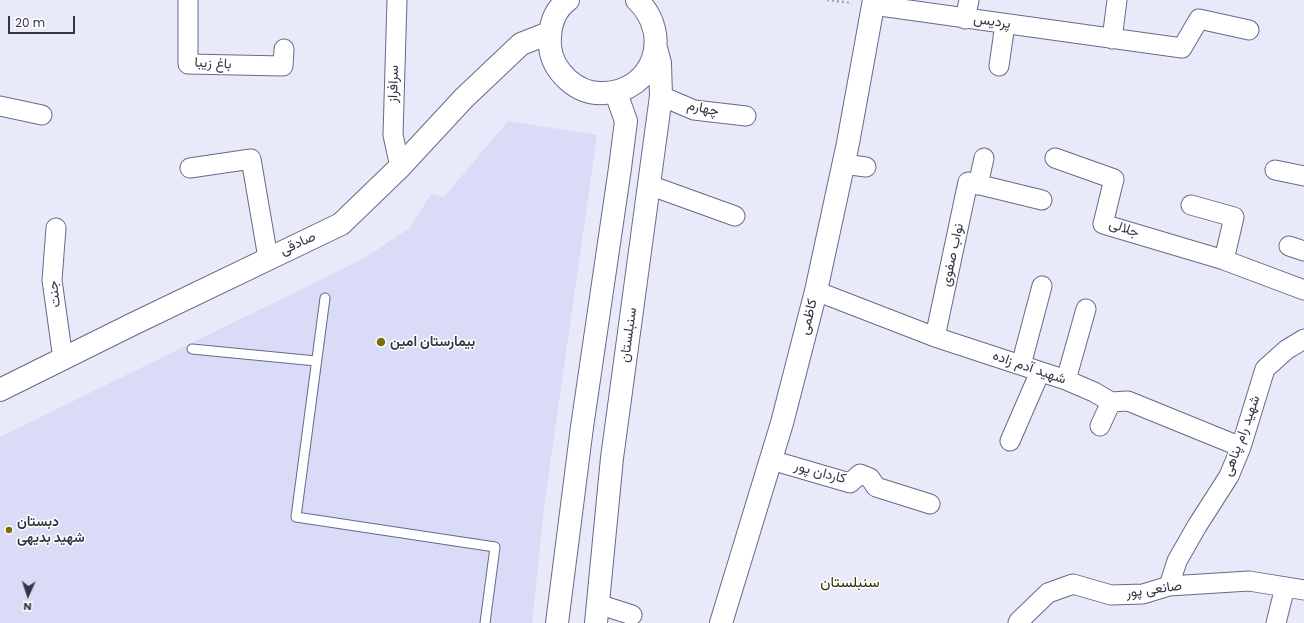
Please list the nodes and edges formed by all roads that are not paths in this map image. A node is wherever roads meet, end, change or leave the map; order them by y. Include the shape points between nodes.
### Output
1 (188, 0) edge
2 (397, 0) edge
3 (568, 0) edge
4 (969, 0) edge
5 (1117, 0) edge
6 (643, 2) edge
7 (873, 3) edge
8 (965, 19) junction
9 (1006, 24) junction
10 (1249, 30) dead end
11 (549, 33) junction
12 (1112, 39) junction
13 (284, 48) dead end
14 (656, 48) junction
15 (999, 66) dead end
16 (616, 93) junction
17 (661, 96) junction
18 (0, 106) edge
19 (42, 115) dead end
20 (746, 116) dead end
21 (984, 158) dead end
22 (1055, 158) dead end
23 (844, 164) junction
24 (400, 167) junction
25 (190, 168) dead end
26 (866, 168) dead end
27 (1275, 170) dead end
28 (1304, 176) edge
29 (649, 185) junction
30 (978, 185) junction
31 (1042, 200) dead end
32 (1191, 205) dead end
33 (735, 216) dead end
34 (56, 228) dead end
35 (268, 258) junction
36 (1224, 260) junction
37 (1042, 286) dead end
38 (1304, 290) edge
39 (816, 291) junction
40 (325, 298) dead end
41 (1086, 309) dead end
42 (935, 336) junction
43 (1304, 339) edge
44 (192, 349) dead end
45 (63, 359) junction
46 (316, 361) junction
47 (1021, 366) junction
48 (1040, 372) junction
49 (1066, 380) junction
50 (0, 390) edge
51 (1111, 402) junction
52 (1100, 426) dead end
53 (1010, 442) dead end
54 (1241, 447) junction
55 (771, 460) junction
56 (930, 504) dead end
57 (1169, 586) junction
58 (1285, 587) junction
59 (1304, 590) edge
60 (597, 613) edge
61 (632, 615) dead end
62 (485, 623) edge
63 (557, 623) edge
64 (721, 623) edge
65 (1018, 623) edge
66 (1276, 623) edge

1 - 13 street, باغ زیبا via 188,64 283,66
2 - 24 street, سرافراز via 393,135
3 - 11 street via 554,17
4 - 8 street
5 - 12 street
6 - 14 street, سنبلستان via 652,18
7 - 8 street, پردیس
7 - 23 street, کاظمی
8 - 9 street, پردیس
9 - 12 street, پردیس
9 - 15 street
10 - 12 street, پردیس via 1200,19 1182,48
11 - 16 street via 550,54 559,73 575,87 595,94
11 - 24 street, صادقی via 521,44 464,98
14 - 16 street via 651,63 642,77
14 - 17 street, سنبلستان via 660,63
16 - 63 street via 626,121
17 - 20 street, چهارم via 694,110
17 - 29 street, سنبلستان
18 - 19 street
21 - 30 street
22 - 36 street, جلالی via 1114,179 1103,224
23 - 26 street
23 - 39 street, کاظمی
24 - 35 street, صادقی via 341,224
25 - 35 street via 251,159
27 - 28 street
29 - 33 street
29 - 60 street, سنبلستان via 612,458
30 - 31 street
30 - 42 street, نواب صفوی via 968,182
32 - 36 street via 1234,218
34 - 45 street, جنت
35 - 45 street, صادقی
36 - 38 street, جلالی
37 - 47 street
39 - 42 street, شهید آدم زاده
39 - 55 street, کاظمی
40 - 46 lane
41 - 49 street
42 - 47 street, شهید آدم زاده
43 - 54 street, شهید رام پناهی via 1286,350 1265,369
44 - 46 lane
45 - 50 street, صادقی
46 - 62 lane via 296,517 495,547
47 - 48 street, شهید آدم زاده
48 - 49 street, شهید آدم زاده
48 - 53 street
49 - 51 street, شهید آدم زاده
51 - 52 street
51 - 54 street via 1128,401
54 - 57 street, شهید رام پناهی via 1229,476 1177,561
55 - 56 street, کاردان پور via 850,483 860,474 870,478 876,487
55 - 64 street, کاظمی
57 - 58 street, صانعی پور via 1249,581
57 - 65 street, صانعی پور via 1143,594 1111,595 1073,584 1048,593
58 - 59 street, صانعی پور
58 - 66 street
60 - 61 street

